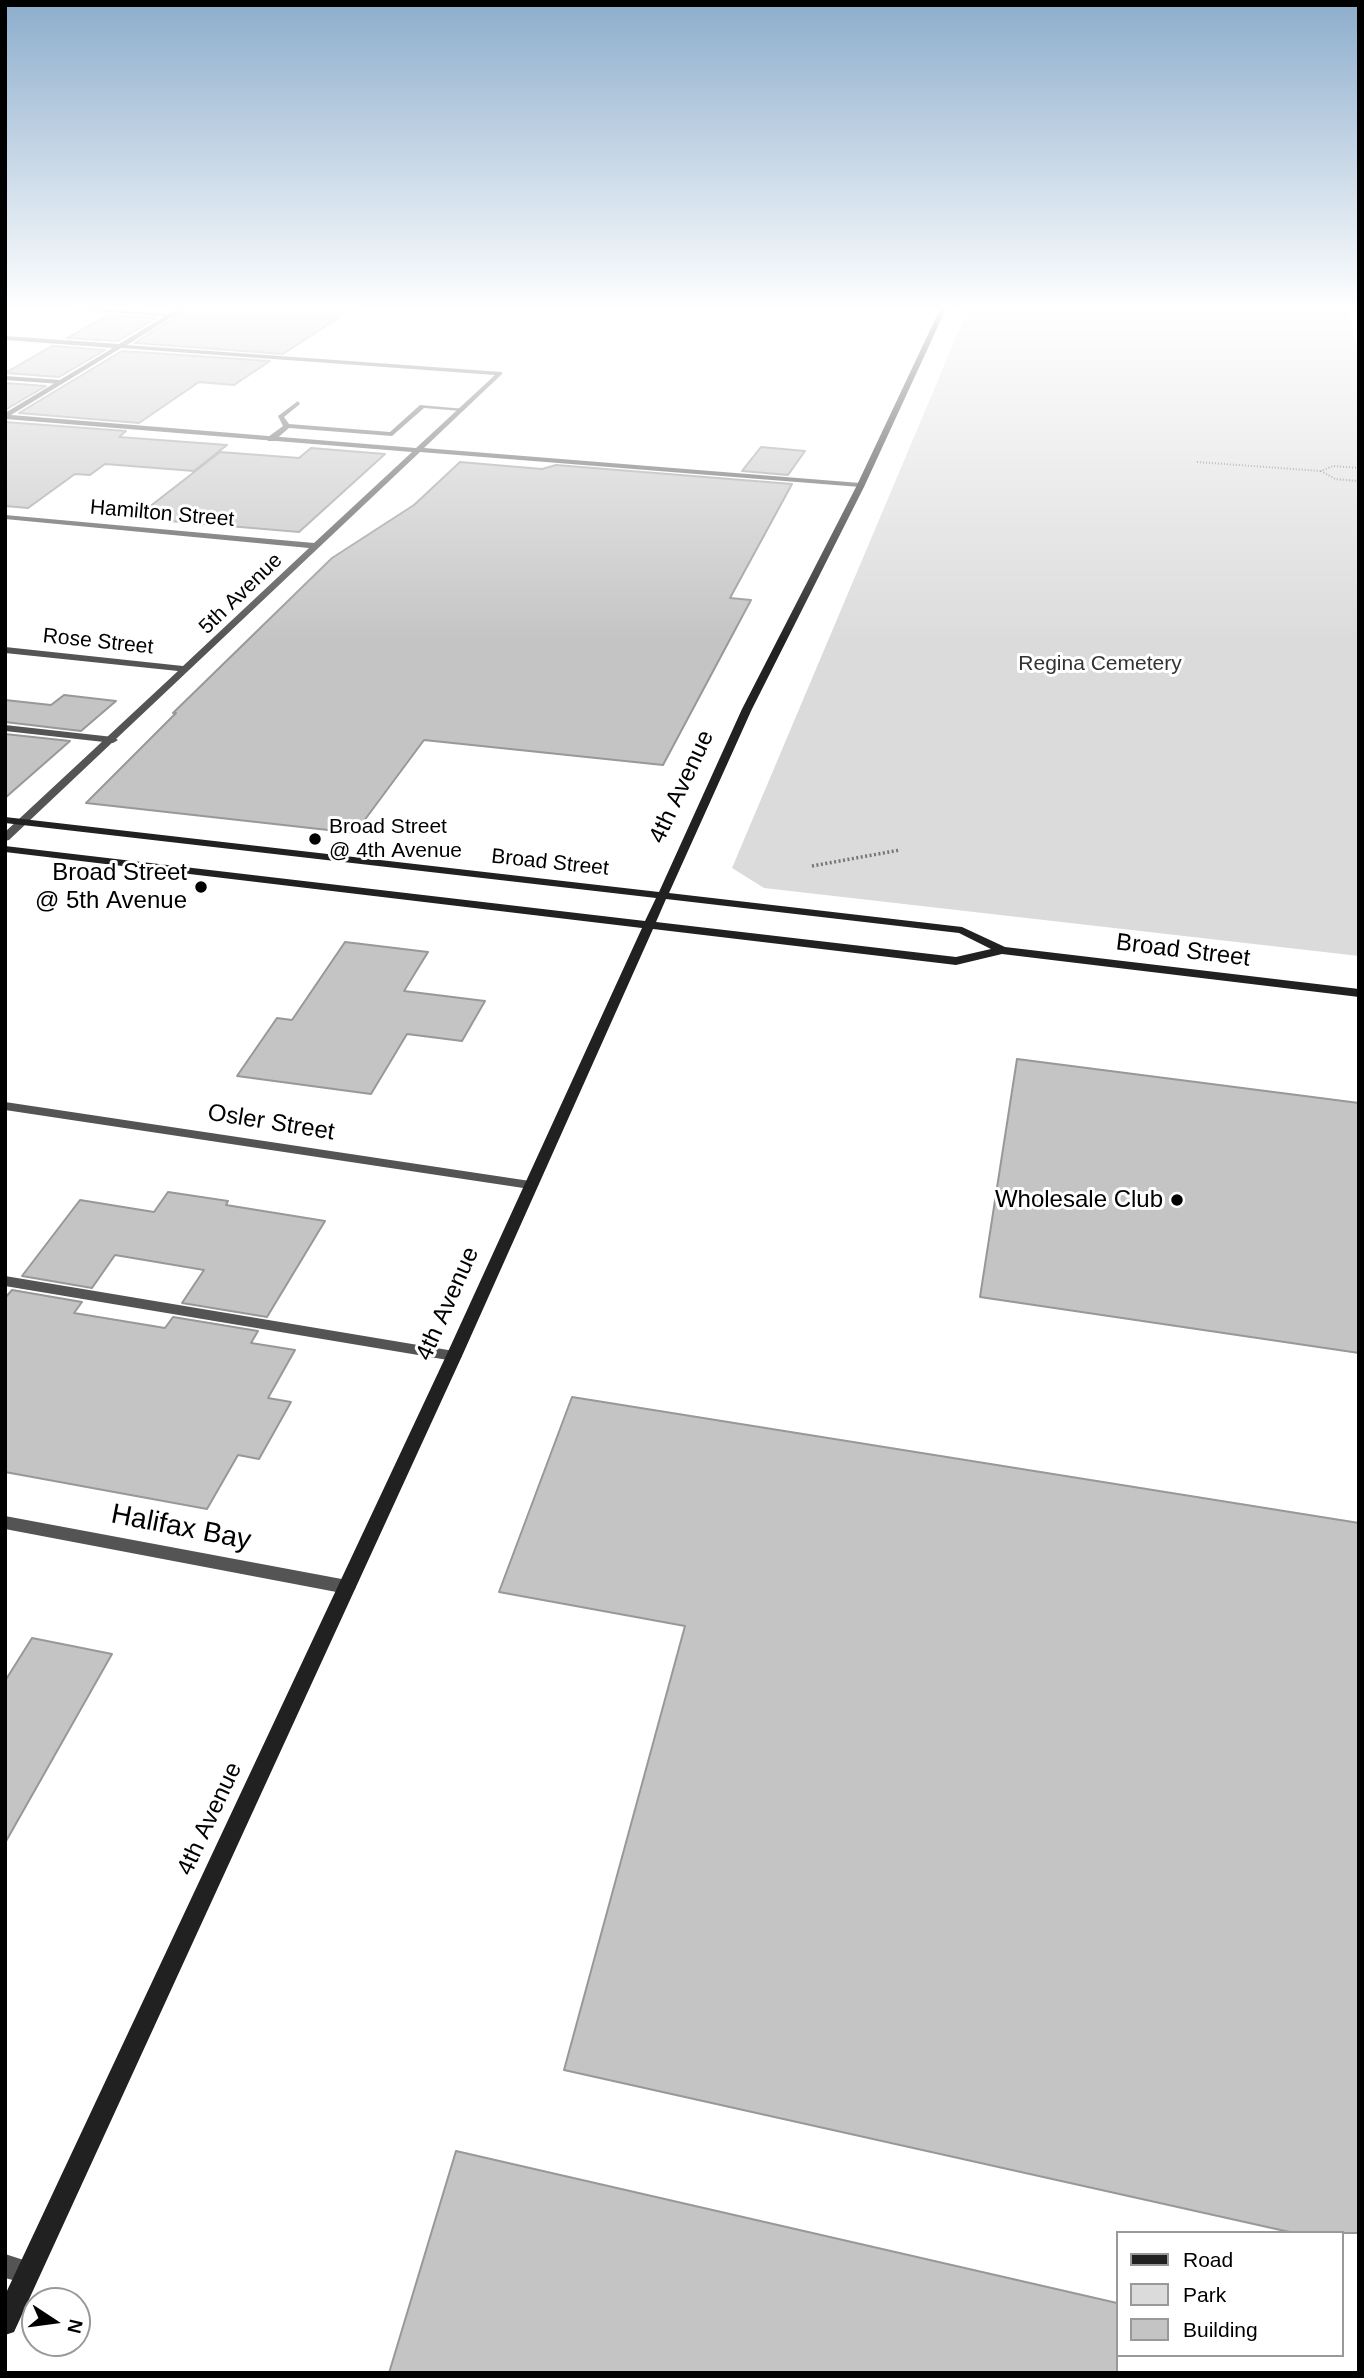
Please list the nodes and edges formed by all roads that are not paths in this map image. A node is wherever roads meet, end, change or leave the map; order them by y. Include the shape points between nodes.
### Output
1 (51, 420) edge
2 (283, 420) edge
3 (407, 420) edge
4 (451, 420) edge
5 (891, 420) edge
6 (287, 426) junction
7 (360, 431) junction
8 (271, 439) junction
9 (345, 445) junction
10 (418, 451) junction
11 (860, 485) junction
12 (5, 517) edge
13 (316, 546) junction
14 (5, 650) edge
15 (187, 669) junction
16 (5, 728) edge
17 (113, 740) junction
18 (5, 820) edge
19 (23, 822) junction
20 (5, 838) edge
21 (5, 849) edge
22 (662, 895) junction
23 (647, 925) junction
24 (1002, 950) junction
25 (1359, 993) edge
26 (5, 1106) edge
27 (530, 1185) junction
28 (5, 1281) edge
29 (454, 1356) junction
30 (5, 1522) edge
31 (347, 1587) junction
32 (17, 2269) edge
33 (5, 2323) edge

1 - 8 street
2 - 6 street
3 - 7 street via 392,434
4 - 10 street, 5th Avenue
5 - 11 main road, 4th Avenue
6 - 7 street
6 - 8 street
7 - 9 street
8 - 9 street
9 - 10 street
10 - 11 street
10 - 13 street, 5th Avenue
11 - 22 main road, 4th Avenue via 747,709
12 - 13 street, Hamilton Street
13 - 15 street, 5th Avenue
14 - 15 street, Rose Street
15 - 17 street, 5th Avenue
16 - 17 street
17 - 19 street, 5th Avenue
18 - 19 main road, Broad Street
19 - 20 street, 5th Avenue
19 - 22 main road, Broad Street
21 - 23 main road, Broad Street
22 - 23 main road, 4th Avenue
22 - 24 main road, Broad Street via 962,930
23 - 24 main road, Broad Street via 956,961
23 - 27 main road, 4th Avenue
24 - 25 main road, Broad Street
26 - 27 street, Osler Street
27 - 29 main road, 4th Avenue
28 - 29 street
29 - 31 main road, 4th Avenue
30 - 31 street, Halifax Bay
31 - 32 main road, 4th Avenue
32 - 33 main road, 4th Avenue

